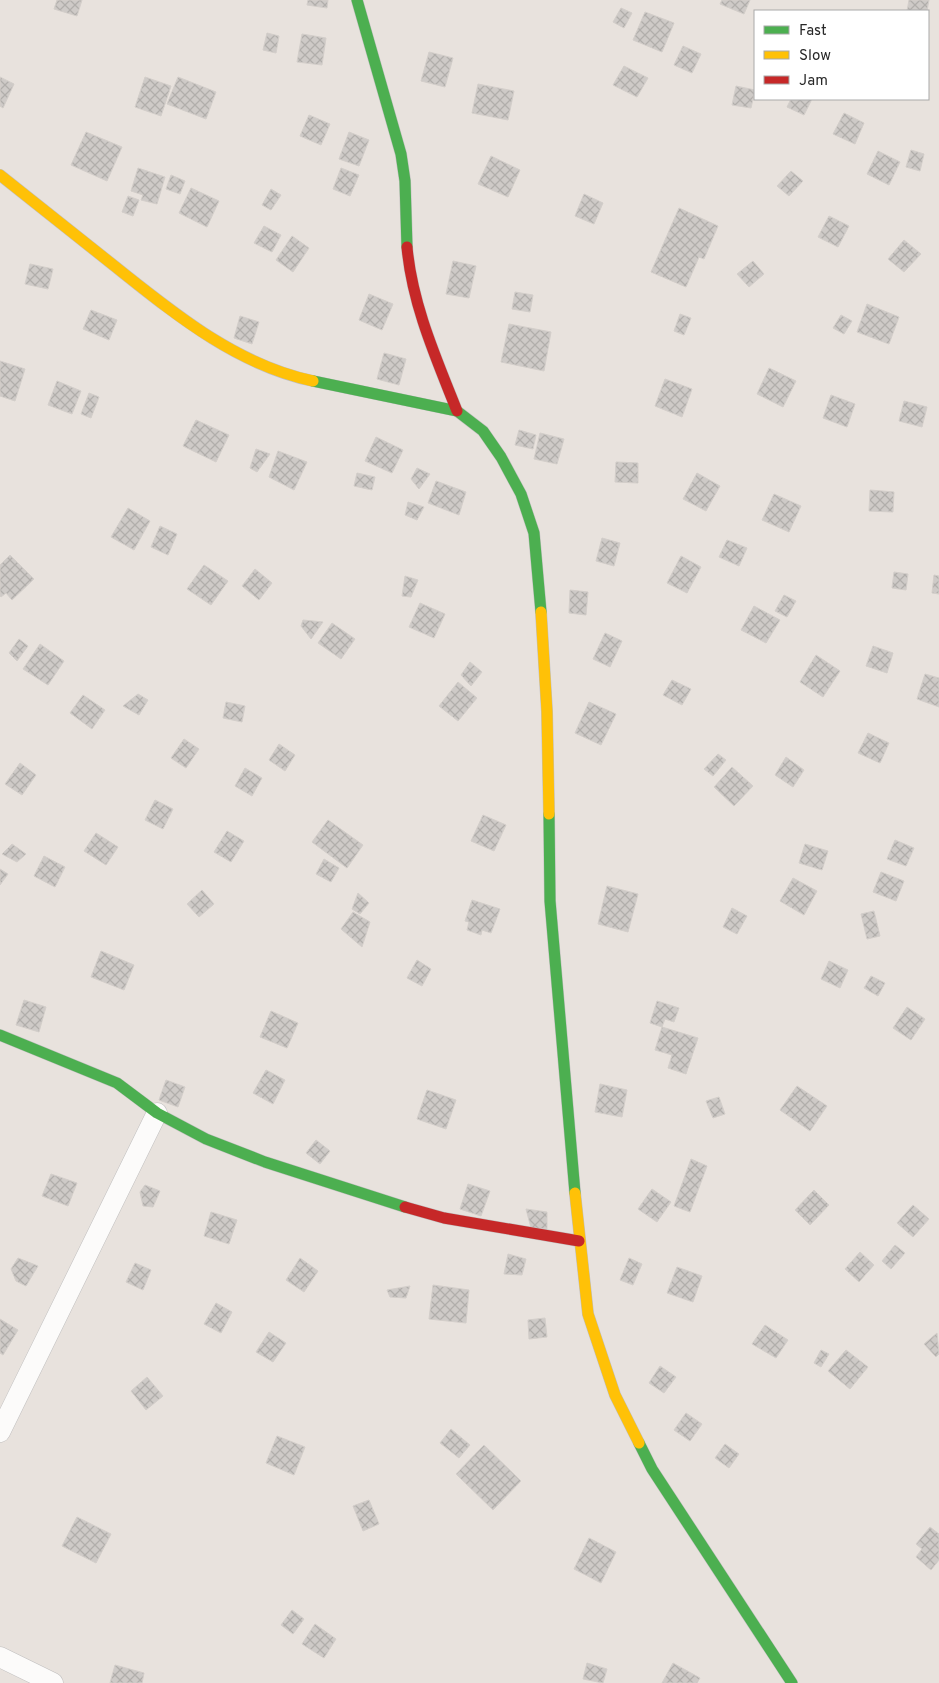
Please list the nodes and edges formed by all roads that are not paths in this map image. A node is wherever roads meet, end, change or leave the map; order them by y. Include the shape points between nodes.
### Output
1 (357, 0) edge
2 (0, 175) edge
3 (457, 411) junction
4 (0, 1035) edge
5 (157, 1113) junction
6 (579, 1241) junction
7 (0, 1432) edge
8 (0, 1657) edge
9 (53, 1683) edge
10 (792, 1683) edge

1 - 3 street via 401,153 406,183 409,264 422,318
2 - 3 street via 175,314 232,351 289,376
3 - 6 street via 484,431 501,457 521,494 535,542 547,712 550,901
4 - 5 street via 117,1083
5 - 6 street via 206,1139 360,1194 444,1218
5 - 7 street
6 - 10 street via 588,1314 615,1395 652,1470
8 - 9 street

